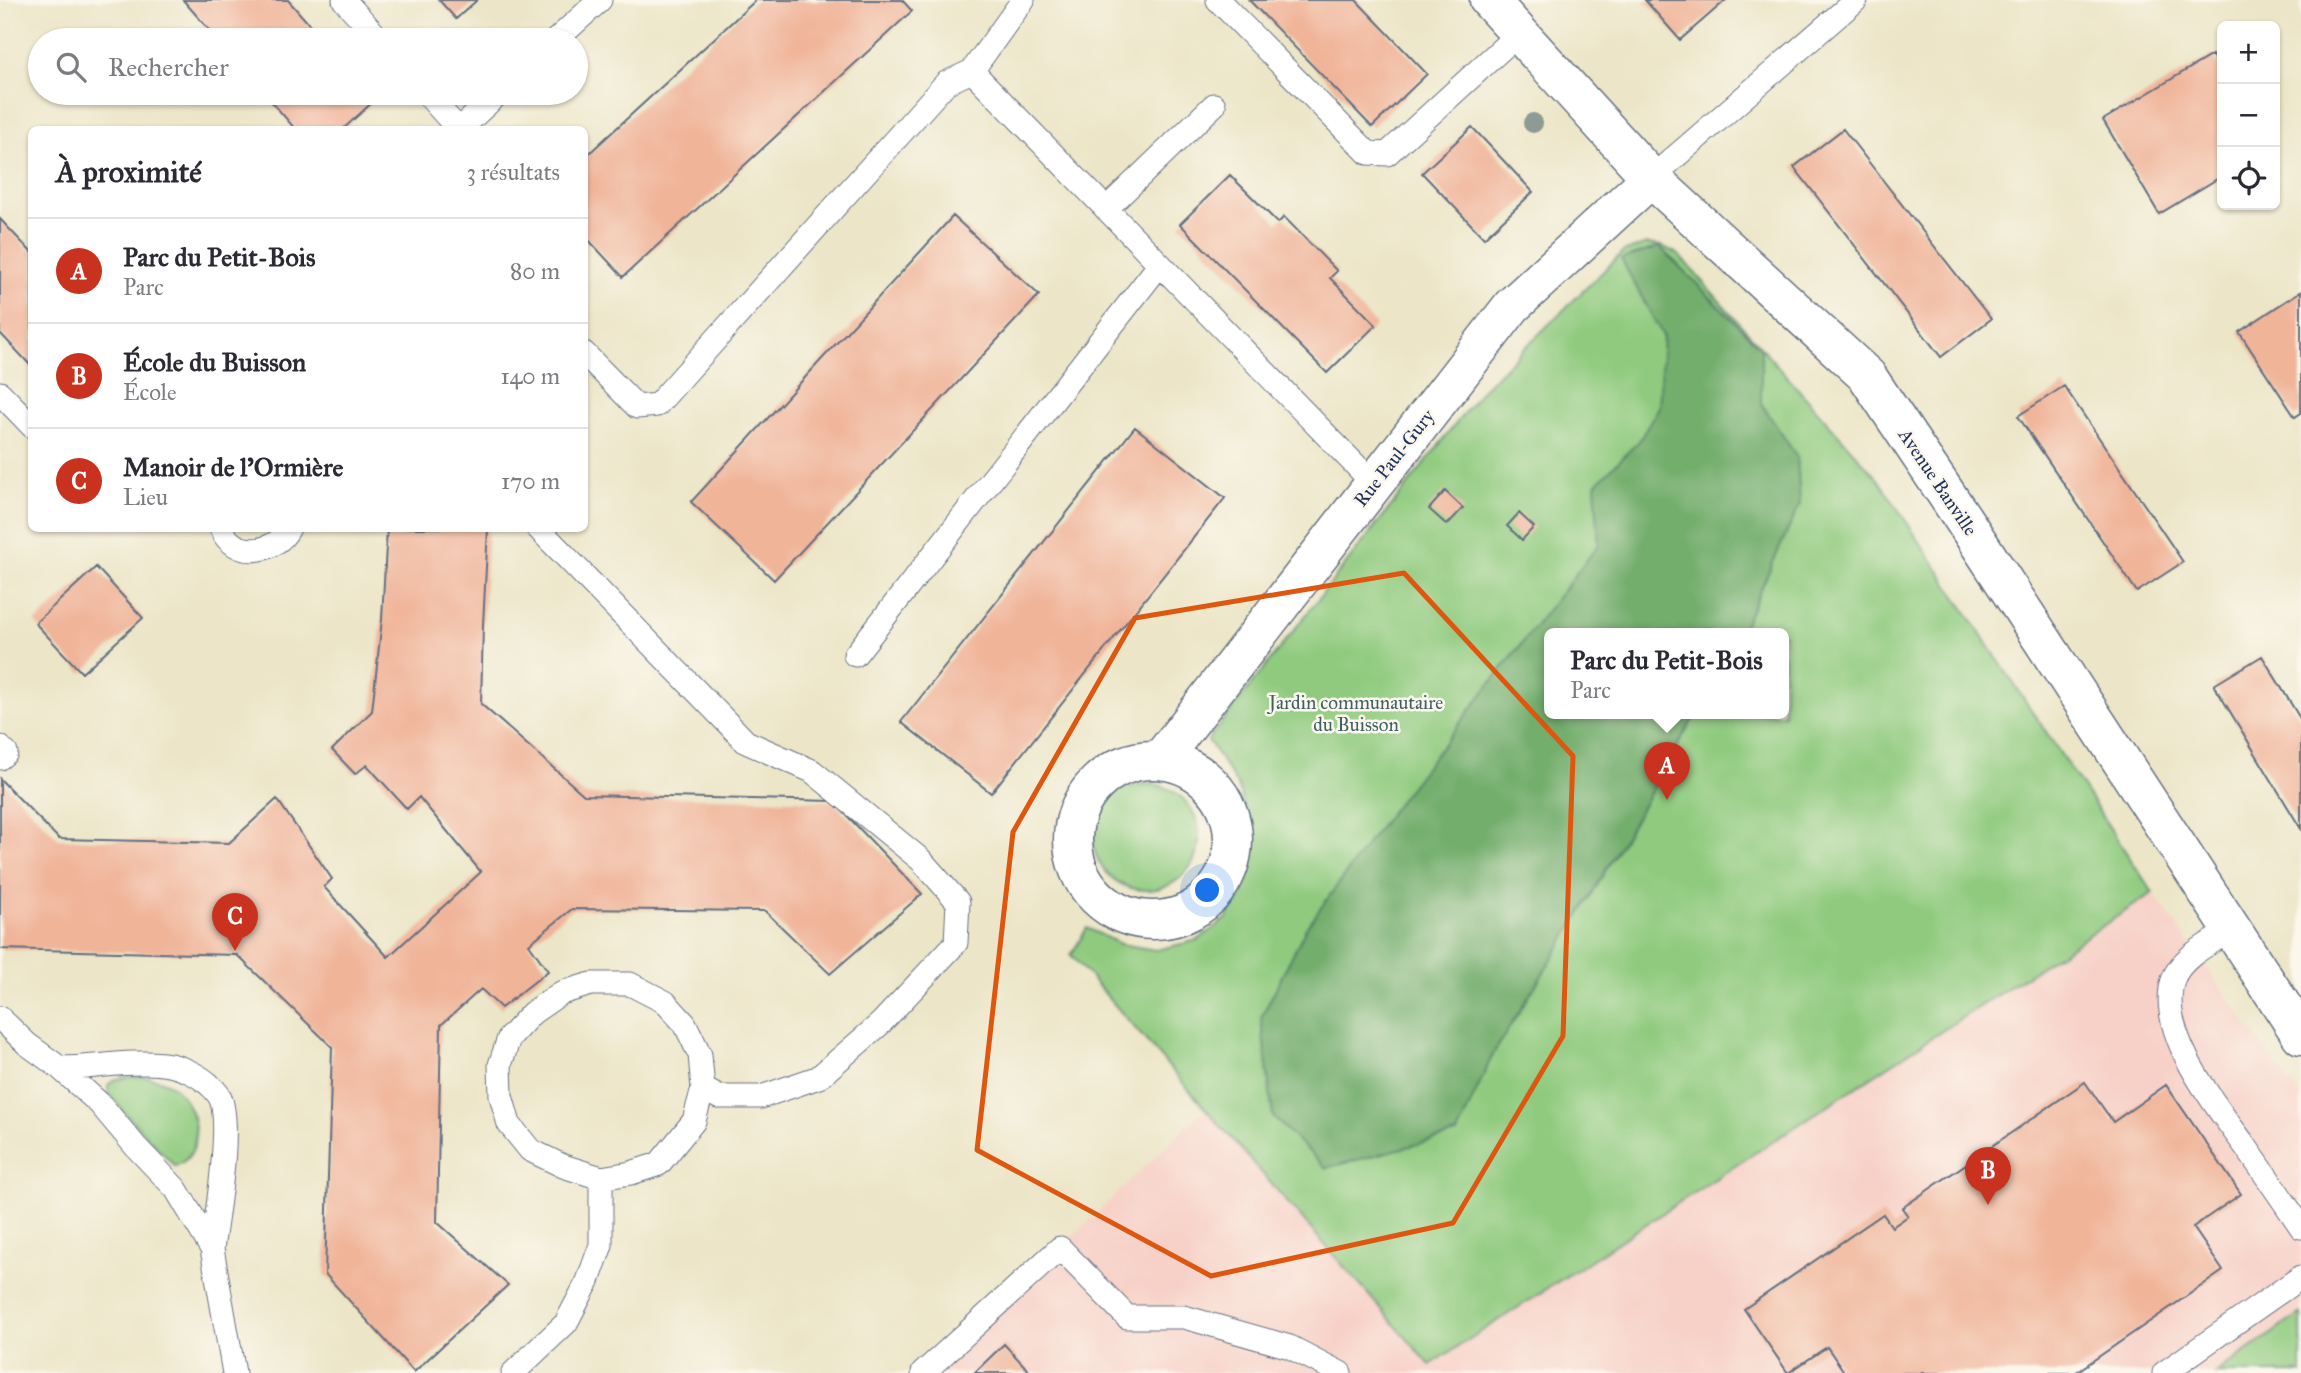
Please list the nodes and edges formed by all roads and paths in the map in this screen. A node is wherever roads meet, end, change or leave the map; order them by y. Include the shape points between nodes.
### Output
1 (344, 0) edge
2 (600, 0) edge
3 (1023, 0) edge
4 (1218, 0) edge
5 (1489, 0) edge
6 (1856, 0) edge
7 (369, 28) edge
8 (569, 28) edge
9 (1519, 33) junction
10 (972, 71) junction
11 (437, 105) edge
12 (486, 105) edge
13 (1214, 105) dead end
14 (455, 126) edge
15 (463, 126) edge
16 (1651, 178) junction
17 (1106, 209) junction
18 (1160, 264) junction
19 (588, 357) edge
20 (0, 393) edge
21 (28, 422) edge
22 (1374, 484) junction
23 (224, 532) edge
24 (287, 532) edge
25 (542, 532) edge
26 (855, 655) dead end
27 (0, 747) edge
28 (0, 758) edge
29 (1161, 759) junction
30 (2233, 929) junction
31 (0, 1018) edge
32 (2301, 1035) edge
33 (60, 1068) junction
34 (703, 1088) junction
35 (601, 1178) junction
36 (2301, 1227) edge
37 (212, 1249) junction
38 (2301, 1277) edge
39 (234, 1373) edge
40 (513, 1373) edge
41 (923, 1373) edge
42 (1340, 1373) edge
43 (2164, 1373) edge

1 - 7 lane
2 - 8 lane
3 - 10 lane
4 - 9 lane via 1368,153 1387,154
5 - 9 street, Avenue Banville
6 - 16 lane
9 - 16 street, Avenue Banville
10 - 17 lane
10 - 19 lane via 946,83 657,405 637,407
11 - 14 lane
12 - 15 lane
13 - 17 lane
16 - 22 street, Rue Paul-Gury via 1512,306
16 - 30 street, Avenue Banville via 1867,376
17 - 18 lane
18 - 22 lane
18 - 26 lane
20 - 21 lane
22 - 29 street, Rue Paul-Gury
23 - 24 lane via 233,544 249,550 275,545
25 - 34 lane via 746,742 812,771 921,860 958,902 956,943 880,1024 820,1077 761,1097 718,1097
27 - 28 lane via 6,753
29 - 29 street via 1133,761 1108,772 1088,792 1075,816 1072,843 1085,882 1115,911 1141,919 1169,919 1193,910 1213,894 1227,873 1234,849 1232,823 1223,799 1208,780 1186,765
30 - 32 street, Avenue Banville
30 - 36 lane via 2194,954 2173,978 2173,1019 2180,1045 2200,1084
31 - 33 lane
33 - 37 lane via 100,1104 176,1189
33 - 37 lane via 164,1064 192,1072 220,1096 226,1133
34 - 35 lane via 694,1121 659,1164
34 - 35 lane via 700,1055 685,1024 665,1002 630,984 591,984 561,993 532,1013 509,1038 500,1065 501,1096 509,1124 530,1150
35 - 40 lane via 601,1245 588,1281 566,1323
37 - 39 lane
38 - 43 lane
41 - 42 lane via 1060,1248 1127,1317 1184,1317 1290,1348

